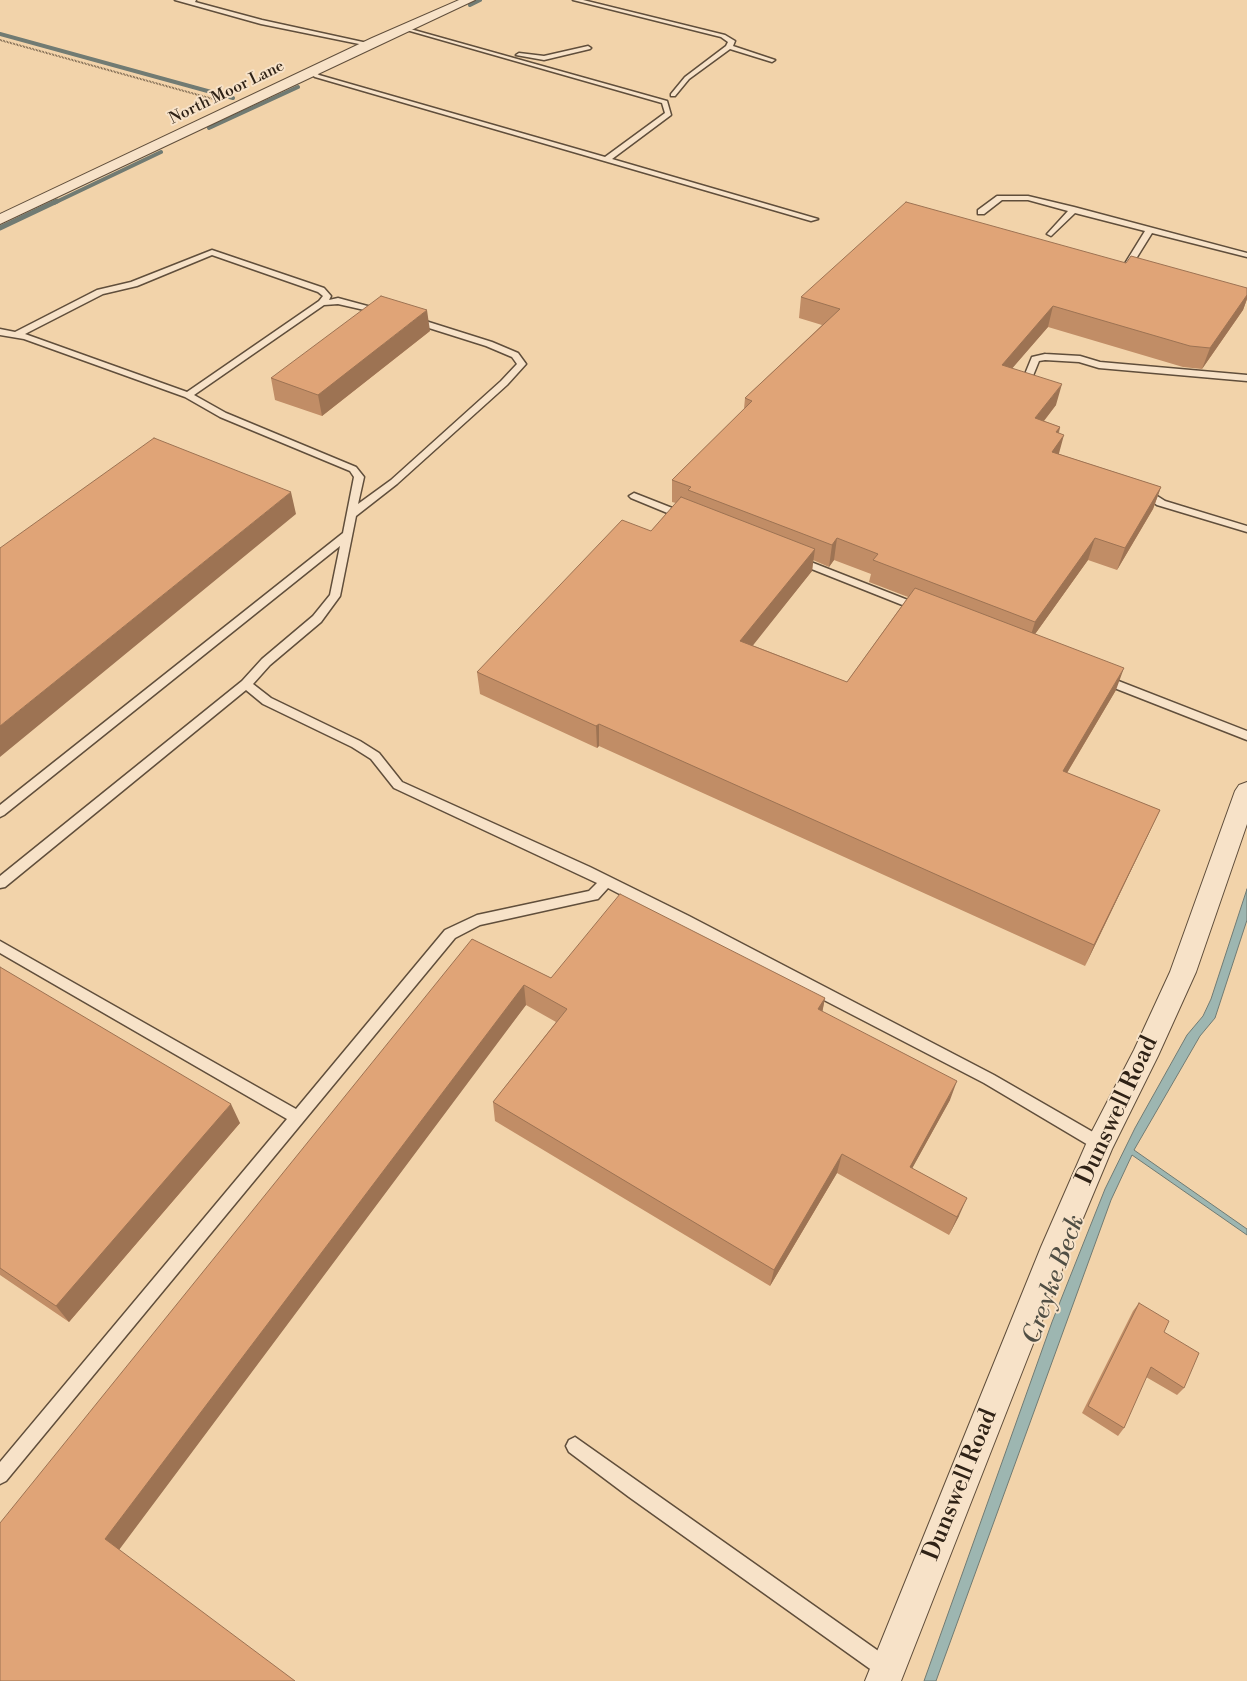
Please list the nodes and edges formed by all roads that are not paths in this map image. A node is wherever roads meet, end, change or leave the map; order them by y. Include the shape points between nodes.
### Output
1 (178, 0) edge
2 (469, 0) edge
3 (576, 0) edge
4 (193, 2) edge
5 (409, 26) junction
6 (369, 44) junction
7 (728, 47) junction
8 (588, 48) dead end
9 (772, 60) dead end
10 (311, 72) junction
11 (673, 95) dead end
12 (608, 158) junction
13 (1074, 209) junction
14 (981, 212) dead end
15 (814, 219) dead end
16 (0, 220) edge
17 (1150, 230) junction
18 (1051, 234) dead end
19 (1247, 255) edge
20 (1116, 273) edge
21 (322, 303) junction
22 (0, 332) edge
23 (18, 335) junction
24 (1247, 378) edge
25 (1014, 385) edge
26 (188, 396) junction
27 (1133, 485) edge
28 (634, 496) dead end
29 (352, 514) junction
30 (699, 522) edge
31 (1247, 529) edge
32 (347, 536) junction
33 (792, 558) edge
34 (931, 612) edge
35 (1089, 674) edge
36 (246, 684) junction
37 (1247, 736) edge
38 (1247, 791) edge
39 (0, 812) edge
40 (606, 882) junction
41 (0, 883) edge
42 (0, 946) edge
43 (298, 1118) junction
44 (1100, 1144) junction
45 (575, 1446) dead end
46 (0, 1475) edge
47 (885, 1675) edge

1 - 4 lane
2 - 5 street, North Moor Lane
3 - 7 lane via 723,36 732,42
4 - 6 lane via 261,22
5 - 6 street, North Moor Lane
5 - 8 lane via 511,54 544,58
5 - 12 lane via 665,102 669,114
6 - 10 street, North Moor Lane
7 - 9 lane
7 - 11 lane via 687,78
10 - 12 lane
10 - 16 street, North Moor Lane
12 - 15 lane
13 - 14 lane via 1028,198 1000,198
13 - 17 lane
13 - 18 lane
17 - 19 lane
17 - 20 lane via 1127,268
21 - 23 lane via 327,296 321,290 212,252 134,284 100,292
21 - 26 lane
21 - 29 lane via 338,301 396,315 489,344 515,355 522,364 394,482
22 - 23 lane
23 - 26 lane
24 - 25 lane via 1099,365 1080,358 1044,357 1035,359 1027,381
26 - 29 lane via 223,415 353,469 359,478
27 - 31 lane via 1161,503
28 - 30 lane
29 - 32 lane
32 - 36 lane via 335,596 317,619 266,662
32 - 39 lane
33 - 34 lane
35 - 37 lane
36 - 40 lane via 268,701 375,756 398,785
36 - 41 lane
38 - 44 street, Dunswell Road via 1183,972
40 - 43 lane via 593,895 477,920 450,934
40 - 44 lane via 989,1079
42 - 43 lane
43 - 46 lane
44 - 47 street, Dunswell Road
45 - 47 lane

